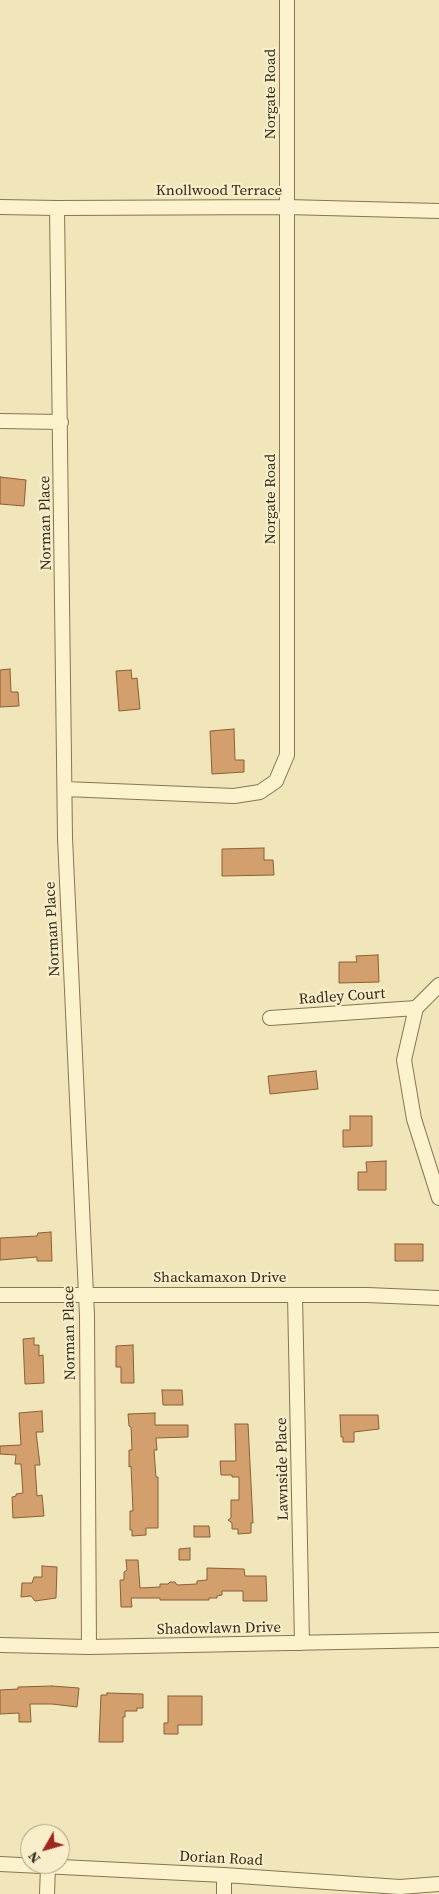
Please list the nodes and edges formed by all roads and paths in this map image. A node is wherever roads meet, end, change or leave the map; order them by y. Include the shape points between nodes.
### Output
1 (287, 0) edge
2 (0, 207) edge
3 (287, 207) junction
4 (57, 208) junction
5 (439, 212) edge
6 (0, 421) edge
7 (61, 422) junction
8 (65, 789) junction
9 (439, 985) edge
10 (416, 1008) junction
11 (270, 1018) dead end
12 (439, 1198) edge
13 (0, 1295) edge
14 (86, 1295) junction
15 (296, 1295) junction
16 (439, 1298) edge
17 (439, 1640) edge
18 (302, 1643) junction
19 (0, 1646) edge
20 (89, 1647) junction
21 (0, 1864) edge
22 (20, 1865) edge
23 (70, 1867) edge
24 (48, 1874) edge
25 (224, 1875) junction
26 (439, 1884) edge
27 (400, 1891) edge
28 (47, 1894) edge
29 (224, 1894) edge

1 - 3 street, Norgate Road
2 - 4 street, Knollwood Terrace
3 - 4 street, Knollwood Terrace
3 - 5 street, Knollwood Terrace
3 - 8 street, Norgate Road via 287,755 276,781 260,792 234,796
4 - 7 street, Norman Place
6 - 7 street
7 - 8 street, Norman Place
8 - 14 street, Norman Place
9 - 10 street
10 - 11 street, Radley Court
10 - 12 street via 404,1060 414,1119
13 - 14 street, Shackamaxon Drive
14 - 15 street, Shackamaxon Drive
14 - 20 street, Norman Place
15 - 16 street, Shackamaxon Drive
15 - 18 street, Lawnside Place
17 - 18 street, Shadowlawn Drive
18 - 20 street, Shadowlawn Drive
19 - 20 street, Shadowlawn Drive
21 - 22 street, Dorian Road
23 - 25 street, Dorian Road
24 - 28 street
25 - 27 street, Dorian Road
25 - 29 street
26 - 27 street, Dorian Road

